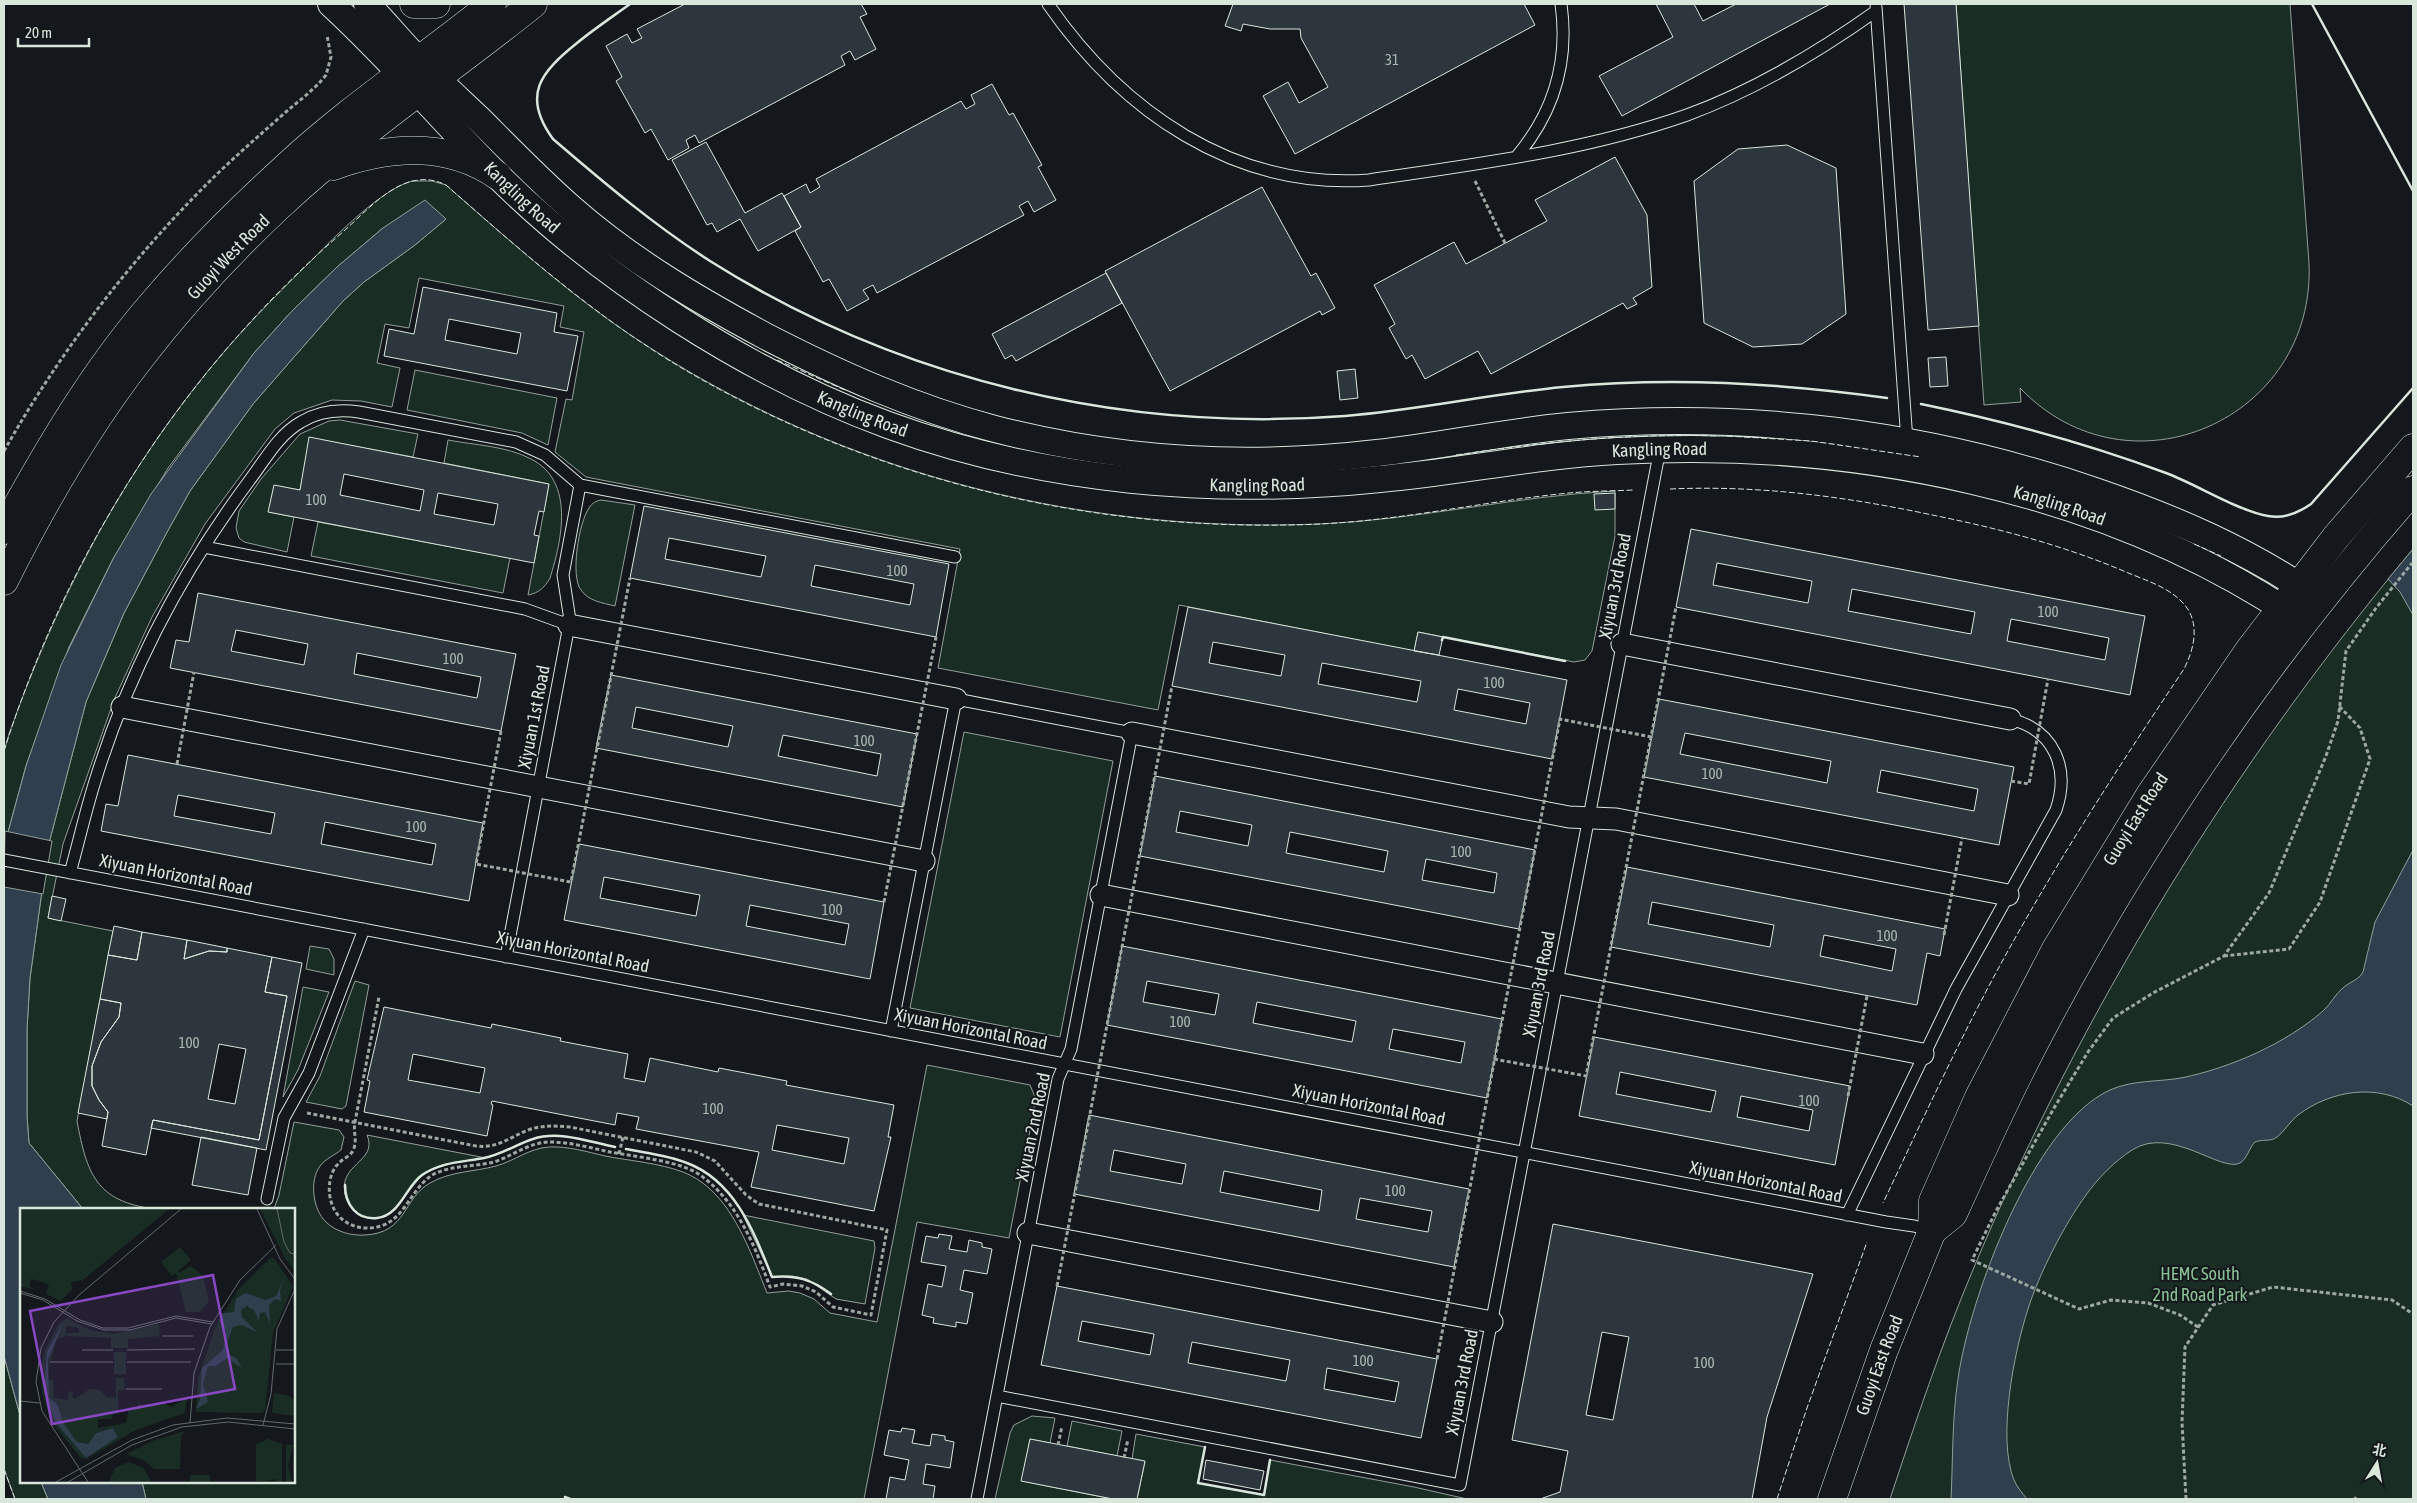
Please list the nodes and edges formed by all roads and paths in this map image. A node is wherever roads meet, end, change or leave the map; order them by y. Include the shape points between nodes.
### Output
1 (331, 4) edge
2 (367, 4) edge
3 (414, 4) edge
4 (436, 4) edge
5 (492, 4) edge
6 (533, 4) edge
7 (1048, 4) edge
8 (1561, 4) edge
9 (1876, 8) edge
10 (324, 29) dead end
11 (419, 76) junction
12 (1517, 156) junction
13 (1467, 164) junction
14 (320, 170) junction
15 (498, 176) junction
16 (1505, 243) dead end
17 (1907, 441) junction
18 (2413, 448) edge
19 (1660, 449) junction
20 (4, 451) edge
21 (580, 485) junction
22 (2413, 490) edge
23 (4, 530) edge
24 (204, 547) junction
25 (955, 557) dead end
26 (2412, 563) dead end
27 (630, 578) dead end
28 (4, 581) edge
29 (2310, 593) junction
30 (1676, 607) dead end
31 (2293, 615) junction
32 (569, 625) junction
33 (936, 637) dead end
34 (1622, 644) junction
35 (194, 672) dead end
36 (2048, 679) dead end
37 (1172, 686) dead end
38 (956, 699) junction
39 (2339, 706) junction
40 (122, 707) junction
41 (2010, 719) joint
42 (501, 731) dead end
43 (1132, 733) junction
44 (1651, 737) junction
45 (177, 764) dead end
46 (2011, 781) dead end
47 (538, 787) junction
48 (1589, 818) junction
49 (1962, 838) dead end
50 (4, 860) edge
51 (924, 861) junction
52 (70, 873) junction
53 (1101, 895) junction
54 (2008, 895) junction
55 (884, 902) dead end
56 (364, 929) junction
57 (1944, 934) dead end
58 (2224, 956) junction
59 (506, 957) junction
60 (1557, 983) junction
61 (1867, 996) dead end
62 (379, 997) dead end
63 (892, 1031) junction
64 (1923, 1054) junction
65 (1494, 1059) junction
66 (1065, 1064) junction
67 (1848, 1096) dead end
68 (288, 1109) junction
69 (355, 1122) junction
70 (623, 1137) junction
71 (1524, 1153) junction
72 (620, 1154) junction
73 (267, 1199) dead end
74 (1847, 1215) junction
75 (1932, 1231) junction
76 (1028, 1233) junction
77 (1057, 1286) dead end
78 (2413, 1314) edge
79 (1492, 1322) junction
80 (2198, 1327) junction
81 (1437, 1359) dead end
82 (997, 1396) junction
83 (977, 1499) edge
84 (1832, 1499) edge
85 (2186, 1499) edge

1 - 11 street, Kangling Road
2 - 11 street, Kangling Road
3 - 4 main road
5 - 11 main road, Guoyi West Road
6 - 11 main road, Guoyi West Road
7 - 13 lane via 1088,57 1125,94 1182,134 1236,160 1291,177 1341,182
8 - 12 lane via 1564,30 1556,87 1540,126
9 - 12 lane via 1793,65 1689,114 1612,138
9 - 17 lane
10 - 20 path via 331,57 326,75 216,175 123,276 61,360
11 - 14 main road, Guoyi West Road
11 - 15 street, Kangling Road
11 - 17 street, Kangling Road via 572,210 661,276 735,320 841,374 888,395 997,429 1105,450 1208,460 1269,461 1378,453 1512,432 1630,422 1796,426
11 - 23 main road, Guoyi West Road via 286,166 153,303 86,394
12 - 13 lane
13 - 16 path
14 - 15 main road via 373,155 420,150 461,157
14 - 28 main road, Guoyi West Road via 236,248 140,358 69,464
15 - 19 street, Kangling Road via 580,249 692,327 852,411 962,449 1088,474 1154,483 1222,487 1301,486 1383,479 1571,454
17 - 29 street, Kangling Road via 2030,470 2138,506 2226,543
18 - 29 main road, Guoyi East Road via 2336,537
19 - 31 street, Kangling Road via 1721,449 1835,457 1951,477 2014,492 2128,530 2179,551 2222,572
19 - 34 lane, Xiyuan 3rd Road
21 - 24 lane via 545,455 516,442 359,412 329,411 310,417 286,432 225,513
21 - 25 lane
21 - 32 lane, Xiyuan 1st Road via 563,575 570,612
22 - 29 main road, Guoyi East Road
24 - 32 lane via 525,609
24 - 40 lane via 173,598
26 - 39 path via 2346,651
27 - 42 path, bridge via 571,882 476,864
29 - 31 main road, Guoyi East Road
30 - 44 path, bridge
31 - 75 main road, Guoyi East Road via 2234,673 2150,795 2056,949 1960,1137 1933,1201
32 - 38 street
32 - 47 lane, Xiyuan 1st Road
33 - 55 path, bridge
34 - 41 street
34 - 48 lane, Xiyuan 3rd Road
35 - 45 path, bridge
36 - 46 path, bridge via 2029,784
37 - 77 path, bridge
38 - 43 lane
38 - 51 lane
39 - 58 path via 2338,721 2326,756 2269,893
39 - 58 path via 2360,728 2370,759 2320,902 2290,949
40 - 47 street
40 - 52 lane via 96,778
41 - 54 lane via 2033,727 2049,743 2060,762 2062,787 2052,820
43 - 48 street via 1569,817
43 - 53 lane, Xiyuan 2nd Road
44 - 65 path, bridge via 1586,1076
44 - 65 path, bridge via 1560,719
47 - 51 street
47 - 59 lane, Xiyuan 1st Road
48 - 54 street via 1616,819
48 - 60 lane, Xiyuan 3rd Road
49 - 57 path, bridge
50 - 52 lane, Xiyuan Horizontal Road
51 - 63 lane
52 - 56 lane, Xiyuan Horizontal Road
53 - 60 street
53 - 66 lane, Xiyuan 2nd Road via 1071,1049
54 - 64 lane
56 - 59 lane, Xiyuan Horizontal Road
56 - 68 lane via 309,1073
58 - 80 path via 2113,1018 2054,1108 1972,1260 2078,1309 2111,1300 2148,1302 2180,1315
59 - 63 lane, Xiyuan Horizontal Road
60 - 64 street
60 - 71 lane, Xiyuan 3rd Road
61 - 67 path, bridge
62 - 69 path
63 - 66 lane, Xiyuan Horizontal Road
64 - 74 lane
65 - 81 path, bridge
66 - 71 lane, Xiyuan Horizontal Road
66 - 76 lane, Xiyuan 2nd Road via 1058,1079
68 - 69 path
68 - 73 lane
69 - 70 path via 485,1147 545,1126 570,1127
69 - 72 path via 354,1150 334,1170 330,1192 332,1204 341,1218 365,1228 388,1222 428,1178 447,1170 494,1162 542,1142
70 - 72 path
70 - 72 path via 706,1156 759,1204 887,1230 871,1315 833,1307 816,1292 802,1286 783,1284 770,1287 748,1234 703,1177 681,1166
71 - 74 lane, Xiyuan Horizontal Road
71 - 79 lane, Xiyuan 3rd Road
74 - 75 lane, Xiyuan Horizontal Road
75 - 84 main road, Guoyi East Road via 1884,1350
76 - 79 street
76 - 82 lane, Xiyuan 2nd Road
78 - 80 path via 2392,1300 2273,1287 2213,1305
79 - 82 lane, Xiyuan 3rd Road via 1460,1485
80 - 85 path via 2185,1348 2182,1422
82 - 83 lane, Xiyuan 2nd Road

